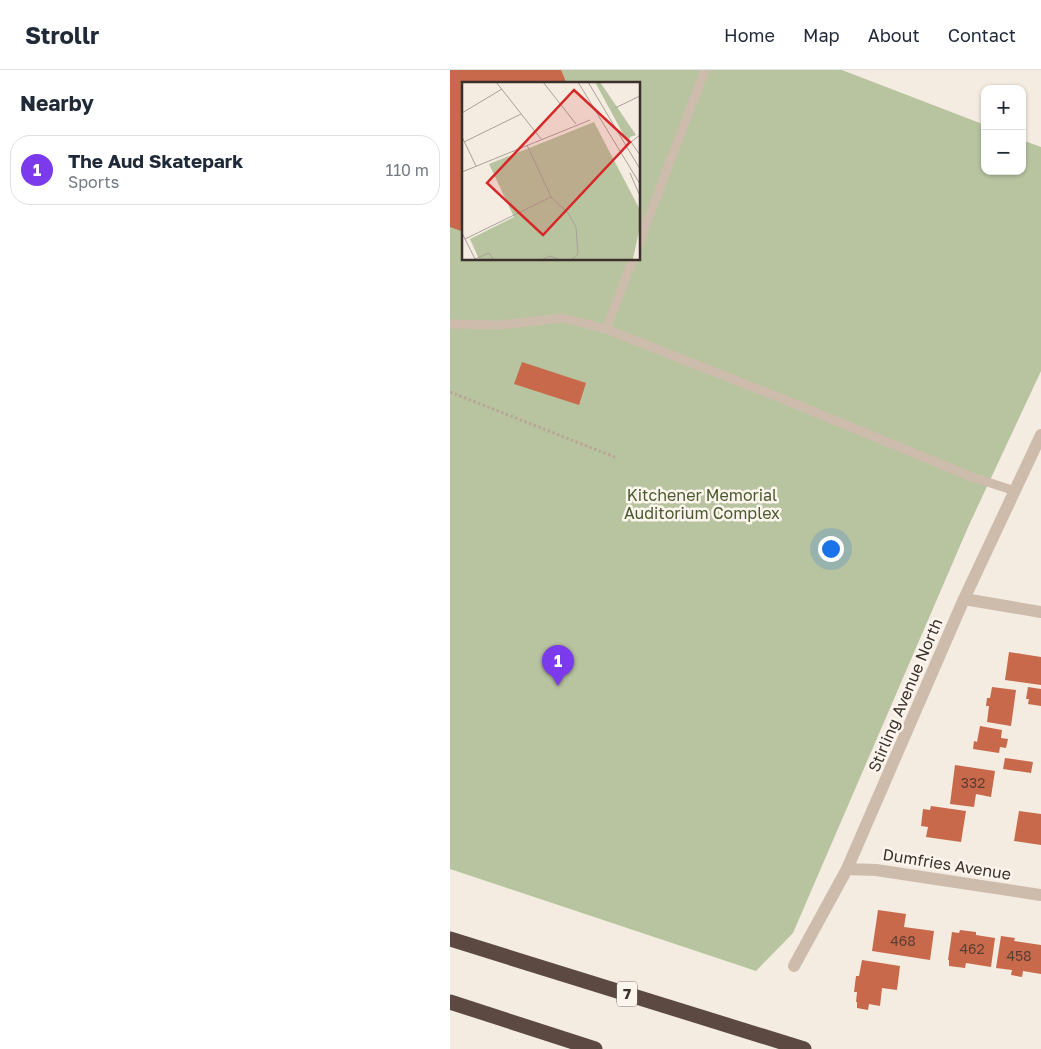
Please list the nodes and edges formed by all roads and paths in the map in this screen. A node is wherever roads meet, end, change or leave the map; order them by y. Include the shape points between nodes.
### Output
1 (705, 70) edge
2 (640, 240) edge
3 (633, 260) edge
4 (450, 324) edge
5 (606, 329) junction
6 (450, 392) edge
7 (1041, 435) edge
8 (617, 458) dead end
9 (1015, 491) junction
10 (964, 599) junction
11 (1041, 612) edge
12 (847, 869) junction
13 (1041, 895) edge
14 (450, 939) edge
15 (794, 966) dead end
16 (450, 1002) edge
17 (595, 1049) edge
18 (804, 1049) edge

1 - 2 lane
3 - 5 lane
4 - 5 lane via 500,326 563,318
5 - 9 lane via 972,477
6 - 8 path
7 - 9 street, Stirling Avenue North
9 - 10 street, Stirling Avenue North
10 - 11 street
10 - 12 street, Stirling Avenue North
12 - 13 street, Dumfries Avenue via 876,870
12 - 15 street, Stirling Avenue North
14 - 18 highway, 7
16 - 17 highway

